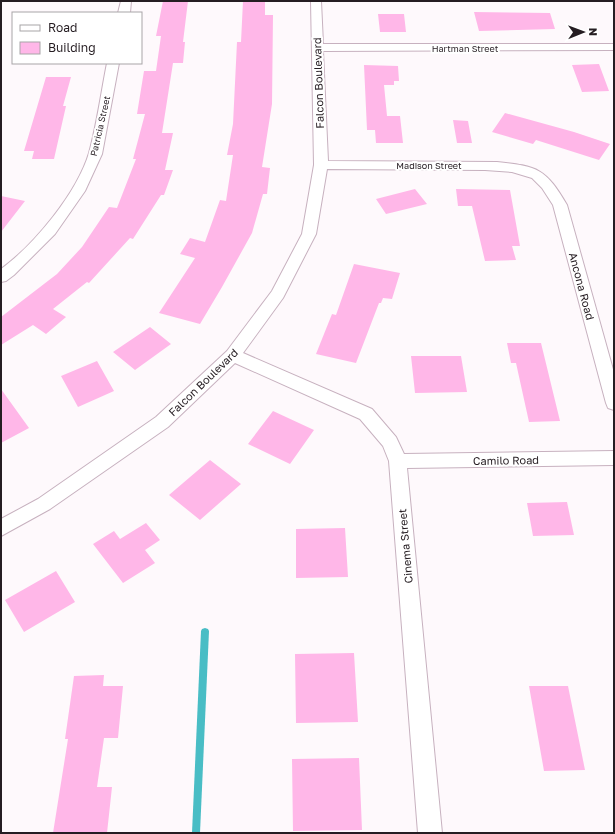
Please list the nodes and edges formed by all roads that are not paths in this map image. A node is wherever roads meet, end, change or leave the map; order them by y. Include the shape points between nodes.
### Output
1 (126, 1) edge
2 (316, 1) edge
3 (124, 12) edge
4 (614, 47) edge
5 (317, 48) junction
6 (114, 64) edge
7 (321, 165) junction
8 (537, 175) joint
9 (1, 277) edge
10 (233, 355) junction
11 (614, 403) edge
12 (614, 458) edge
13 (398, 461) junction
14 (1, 528) edge
15 (430, 833) edge

1 - 3 street
2 - 5 street, Falcon Boulevard
4 - 5 street, Hartman Street
5 - 7 street, Falcon Boulevard
6 - 9 street, Patricia Street via 95,154 78,191 50,231
7 - 8 street, Madison Street via 492,166
7 - 10 street, Falcon Boulevard via 309,234 278,294
8 - 11 street, Ancona Road via 560,205
10 - 13 street, Cinema Street via 366,414 390,442
10 - 14 street, Falcon Boulevard via 162,422 44,504
12 - 13 street, Camilo Road
13 - 15 street, Cinema Street

